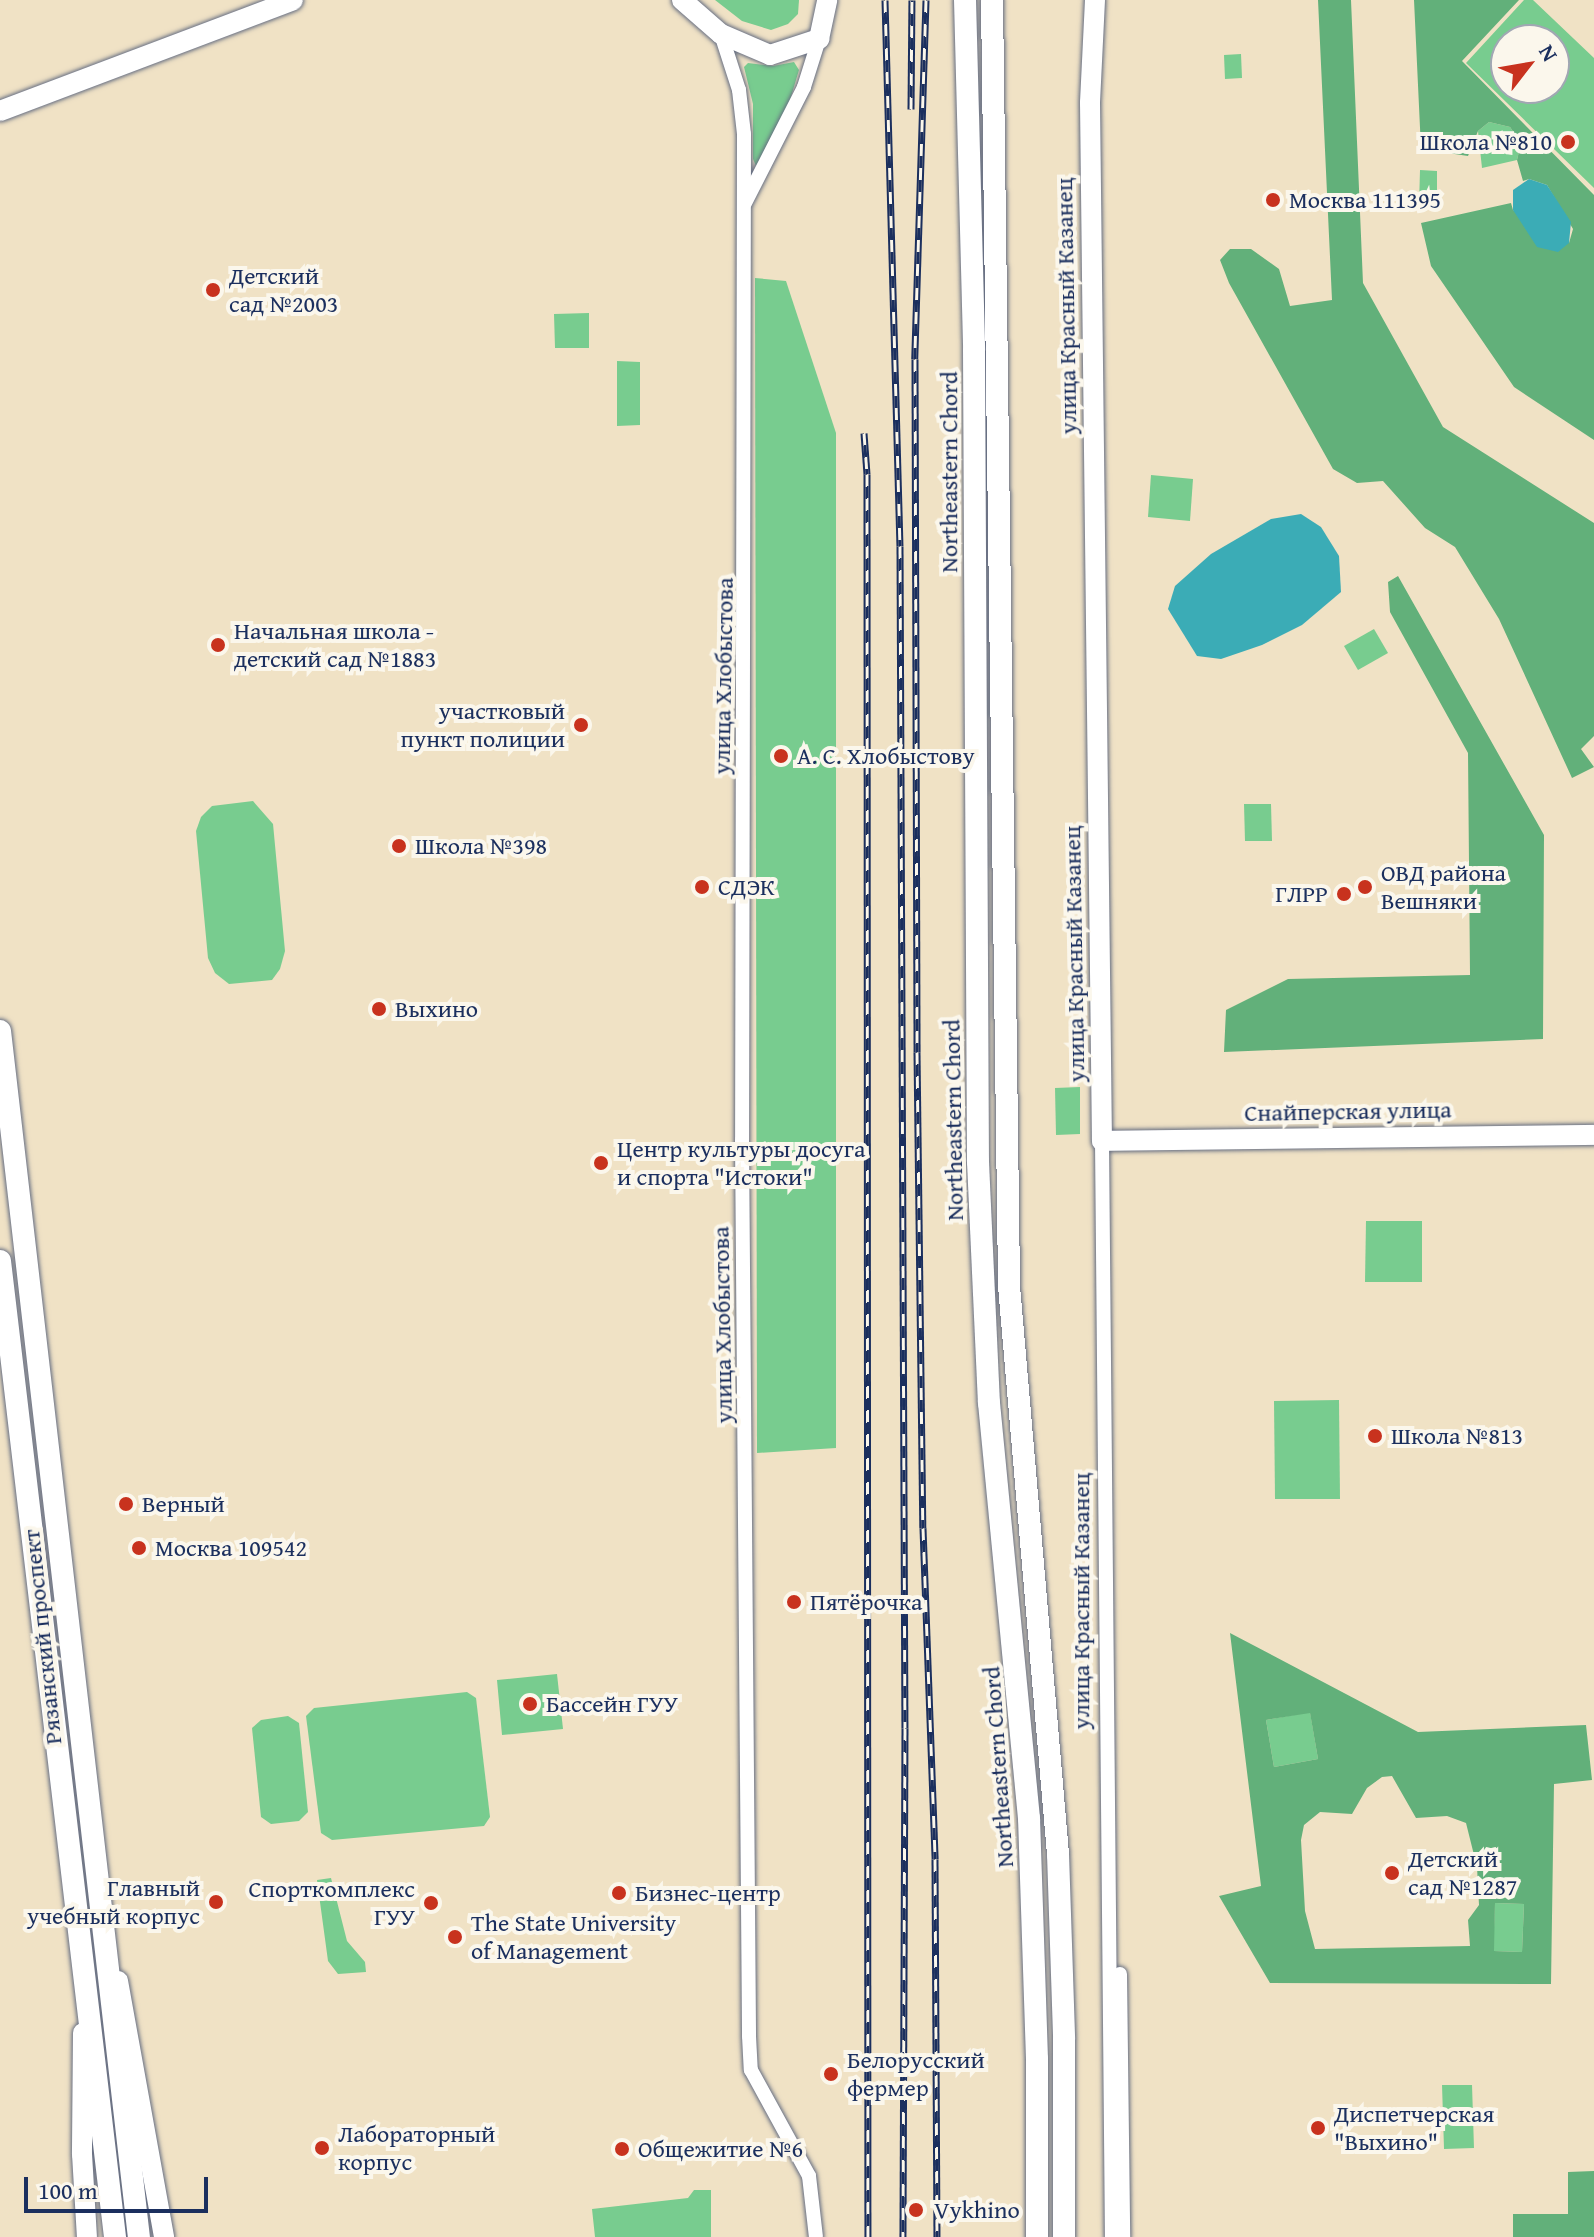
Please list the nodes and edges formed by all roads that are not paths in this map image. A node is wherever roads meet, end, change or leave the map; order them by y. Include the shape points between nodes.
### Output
1 (293, 0) edge
2 (682, 0) edge
3 (827, 0) edge
4 (965, 0) edge
5 (992, 0) edge
6 (1095, 0) edge
7 (721, 34) junction
8 (819, 39) junction
9 (0, 111) edge
10 (745, 204) junction
11 (0, 1031) edge
12 (1594, 1135) edge
13 (1102, 1141) junction
14 (0, 1261) edge
15 (92, 1854) junction
16 (1109, 1907) junction
17 (84, 1969) junction
18 (87, 2237) edge
19 (115, 2237) edge
20 (139, 2237) edge
21 (164, 2237) edge
22 (816, 2237) edge
23 (1037, 2237) edge
24 (1064, 2237) edge
25 (1112, 2237) edge
26 (1123, 2237) edge

1 - 9 street
2 - 7 street
3 - 8 street
4 - 23 main road, Northeastern Chord via 974,365 978,1162 989,1403 1029,1818
5 - 24 main road, Northeastern Chord via 1009,1286 1054,1794 1062,1945
6 - 13 street, улица Красный Казанец via 1090,103
7 - 8 street via 770,55
7 - 10 street, улица Хлобыстова via 739,90
8 - 10 street, улица Хлобыстова via 804,87
10 - 22 street, улица Хлобыстова via 741,1008 749,2036 751,2070 809,2176
11 - 15 main road, Рязанский проспект
12 - 13 street, Снайперская улица
13 - 16 street, улица Красный Казанец
14 - 17 main road, Рязанский проспект
15 - 20 main road, Рязанский проспект
15 - 21 street via 138,2077
16 - 25 street, улица Красный Казанец
16 - 26 street, улица Красный Казанец via 1118,1934
17 - 18 street via 82,2154
17 - 19 main road, Рязанский проспект

